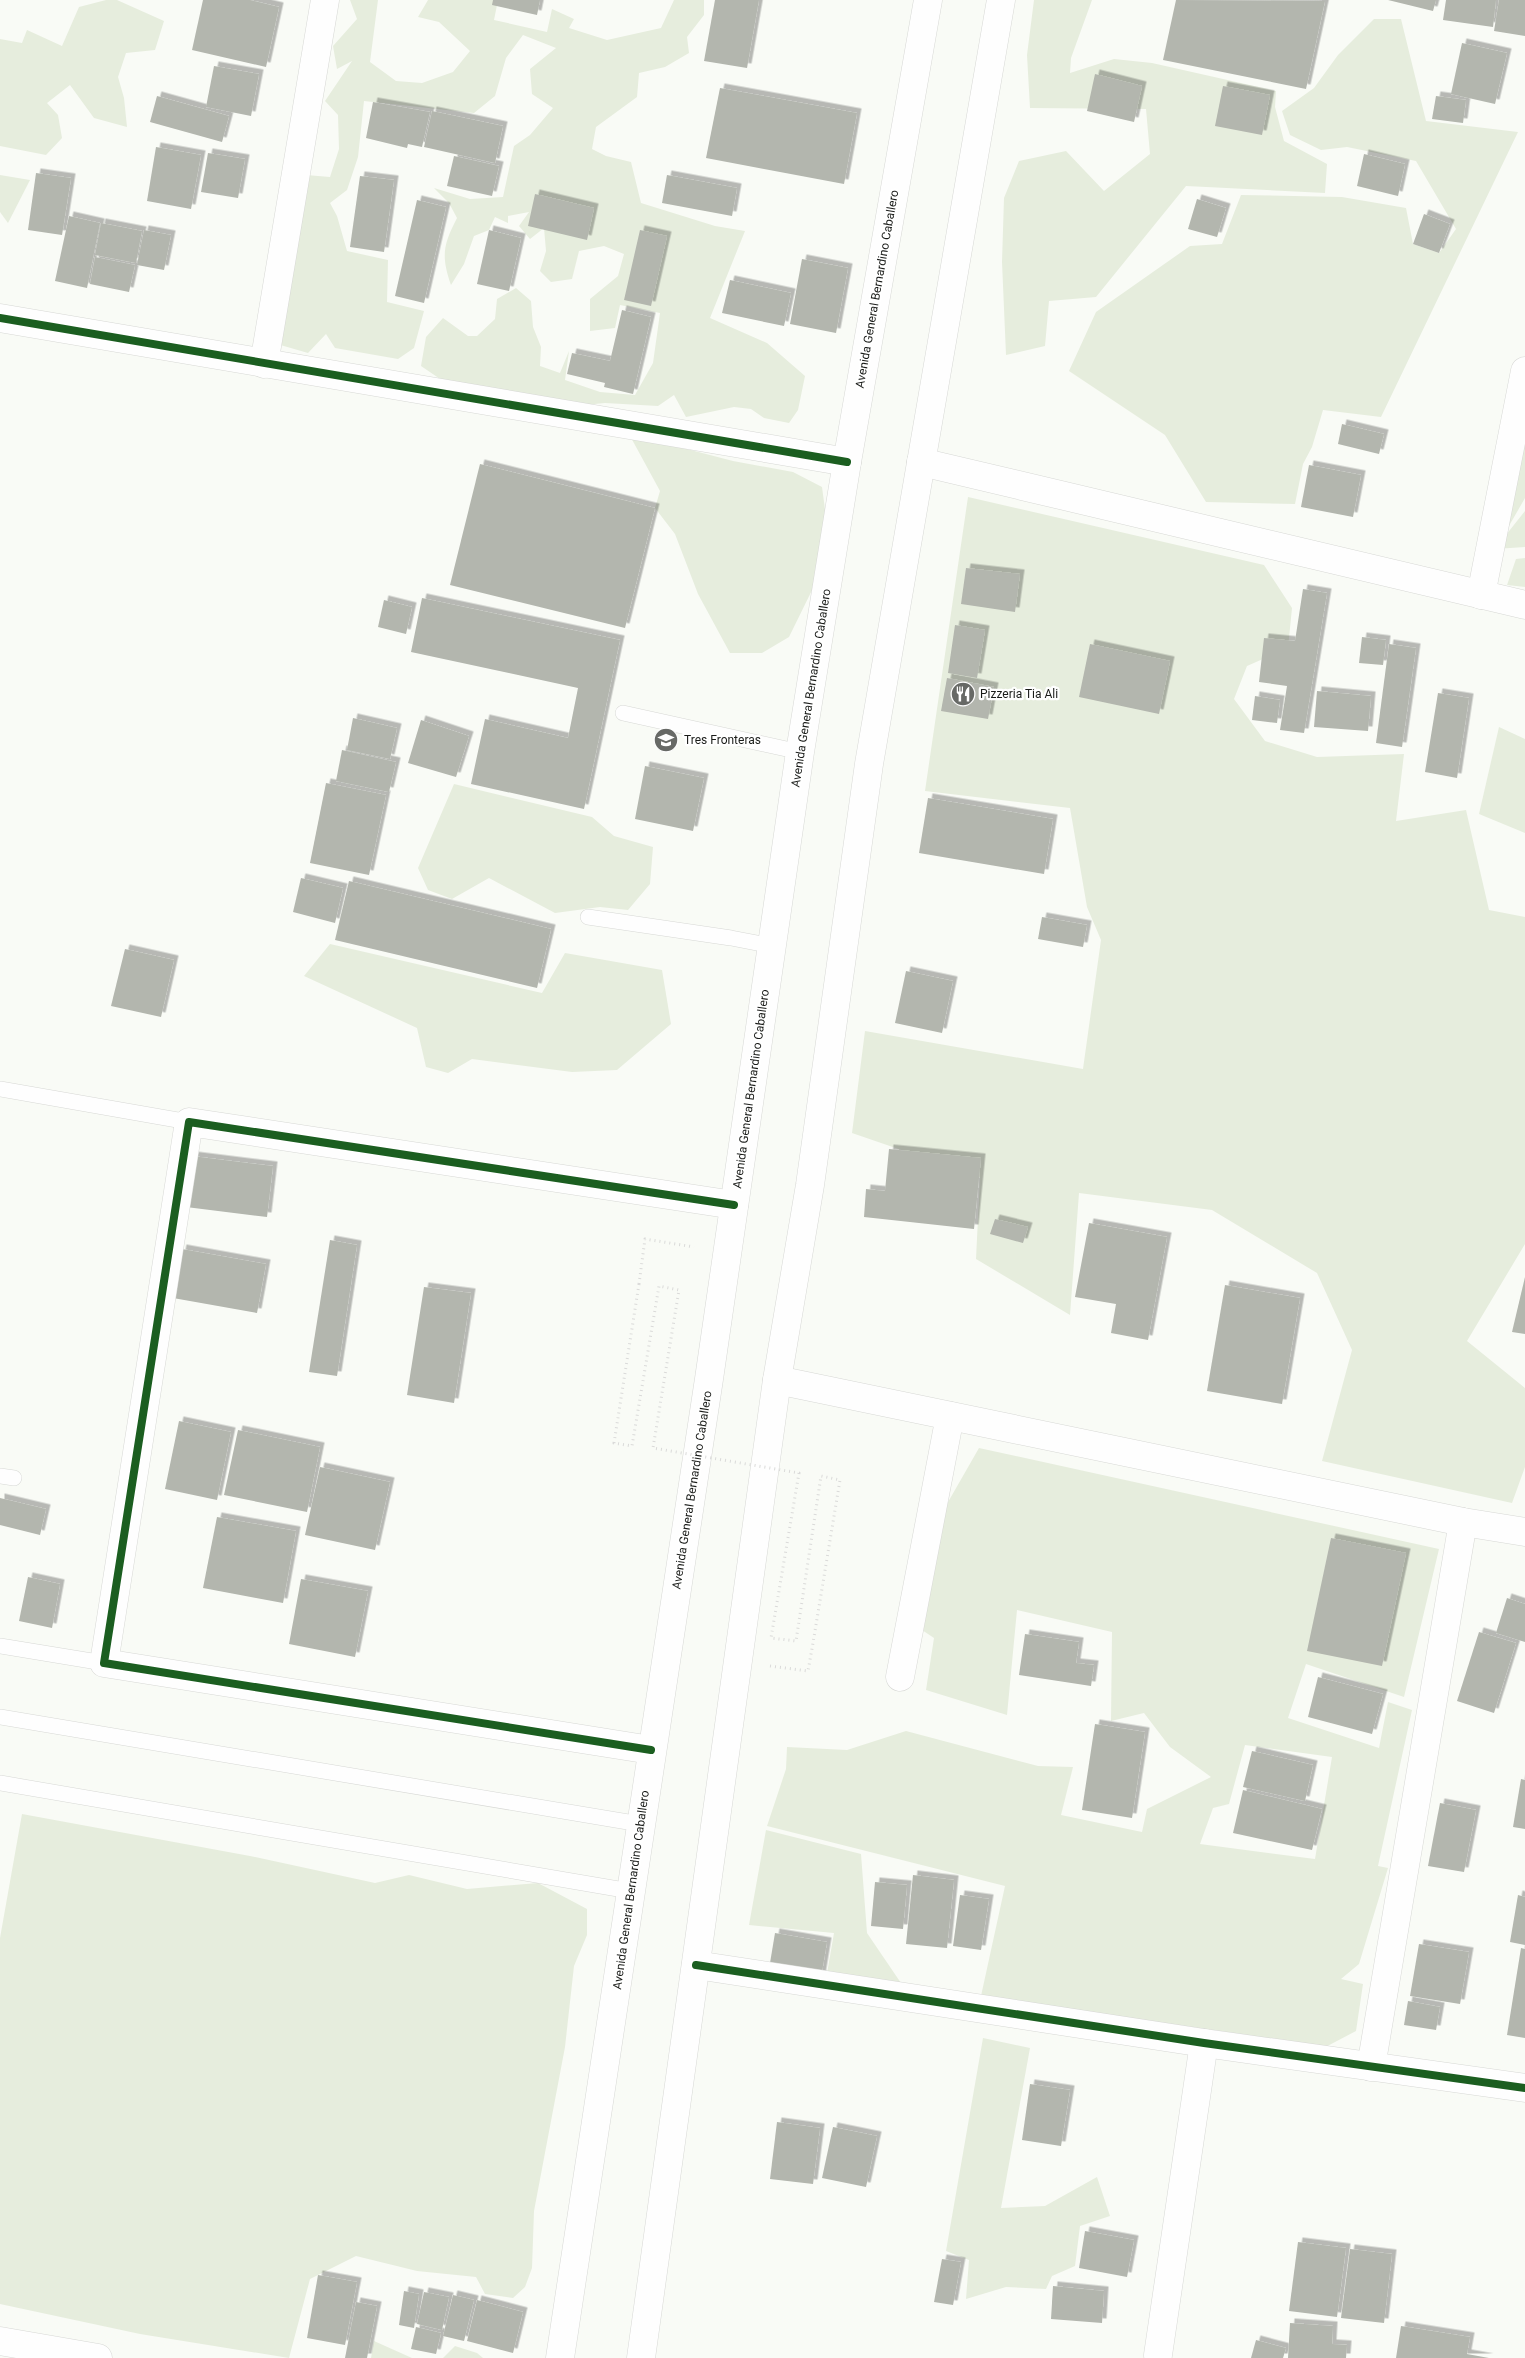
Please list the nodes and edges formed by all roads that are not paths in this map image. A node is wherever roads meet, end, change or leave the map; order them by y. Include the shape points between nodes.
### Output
1 (325, 0) edge
2 (928, 0) edge
3 (1001, 0) edge
4 (0, 318) edge
5 (264, 364) junction
6 (1525, 371) edge
7 (847, 462) junction
8 (921, 462) junction
9 (1481, 595) junction
10 (1525, 605) edge
11 (623, 714) dead end
12 (800, 752) junction
13 (588, 917) dead end
14 (772, 946) junction
15 (0, 1089) edge
16 (189, 1122) junction
17 (734, 1205) junction
18 (777, 1380) junction
19 (950, 1416) junction
20 (1463, 1522) junction
21 (1525, 1532) edge
22 (0, 1646) edge
23 (104, 1663) junction
24 (900, 1676) dead end
25 (0, 1717) edge
26 (651, 1750) junction
27 (0, 1783) edge
28 (640, 1824) junction
29 (630, 1892) junction
30 (696, 1965) junction
31 (1204, 2044) junction
32 (1371, 2066) junction
33 (1525, 2088) edge
34 (0, 2340) edge
35 (1158, 2355) dead end
36 (98, 2358) edge
37 (560, 2358) edge
38 (641, 2358) edge

1 - 5 street
2 - 7 street, Avenida General Bernardino Caballero
3 - 8 street
4 - 5 street
5 - 7 street
6 - 9 street
7 - 12 street, Avenida General Bernardino Caballero
8 - 9 street
8 - 18 street via 869,764 810,1185
9 - 10 street
11 - 12 lane
12 - 14 street, Avenida General Bernardino Caballero
13 - 14 lane
14 - 17 street, Avenida General Bernardino Caballero
15 - 16 lane
16 - 17 street
16 - 23 street
17 - 26 street, Avenida General Bernardino Caballero
18 - 19 street
18 - 30 street
19 - 20 street
19 - 24 street
20 - 21 street
20 - 32 street
22 - 23 lane
23 - 26 street
25 - 28 lane
26 - 28 street, Avenida General Bernardino Caballero
27 - 29 lane
28 - 29 street, Avenida General Bernardino Caballero
29 - 37 street, Avenida General Bernardino Caballero
30 - 31 street
30 - 38 street
31 - 32 street
31 - 35 street
32 - 33 street
34 - 36 street

